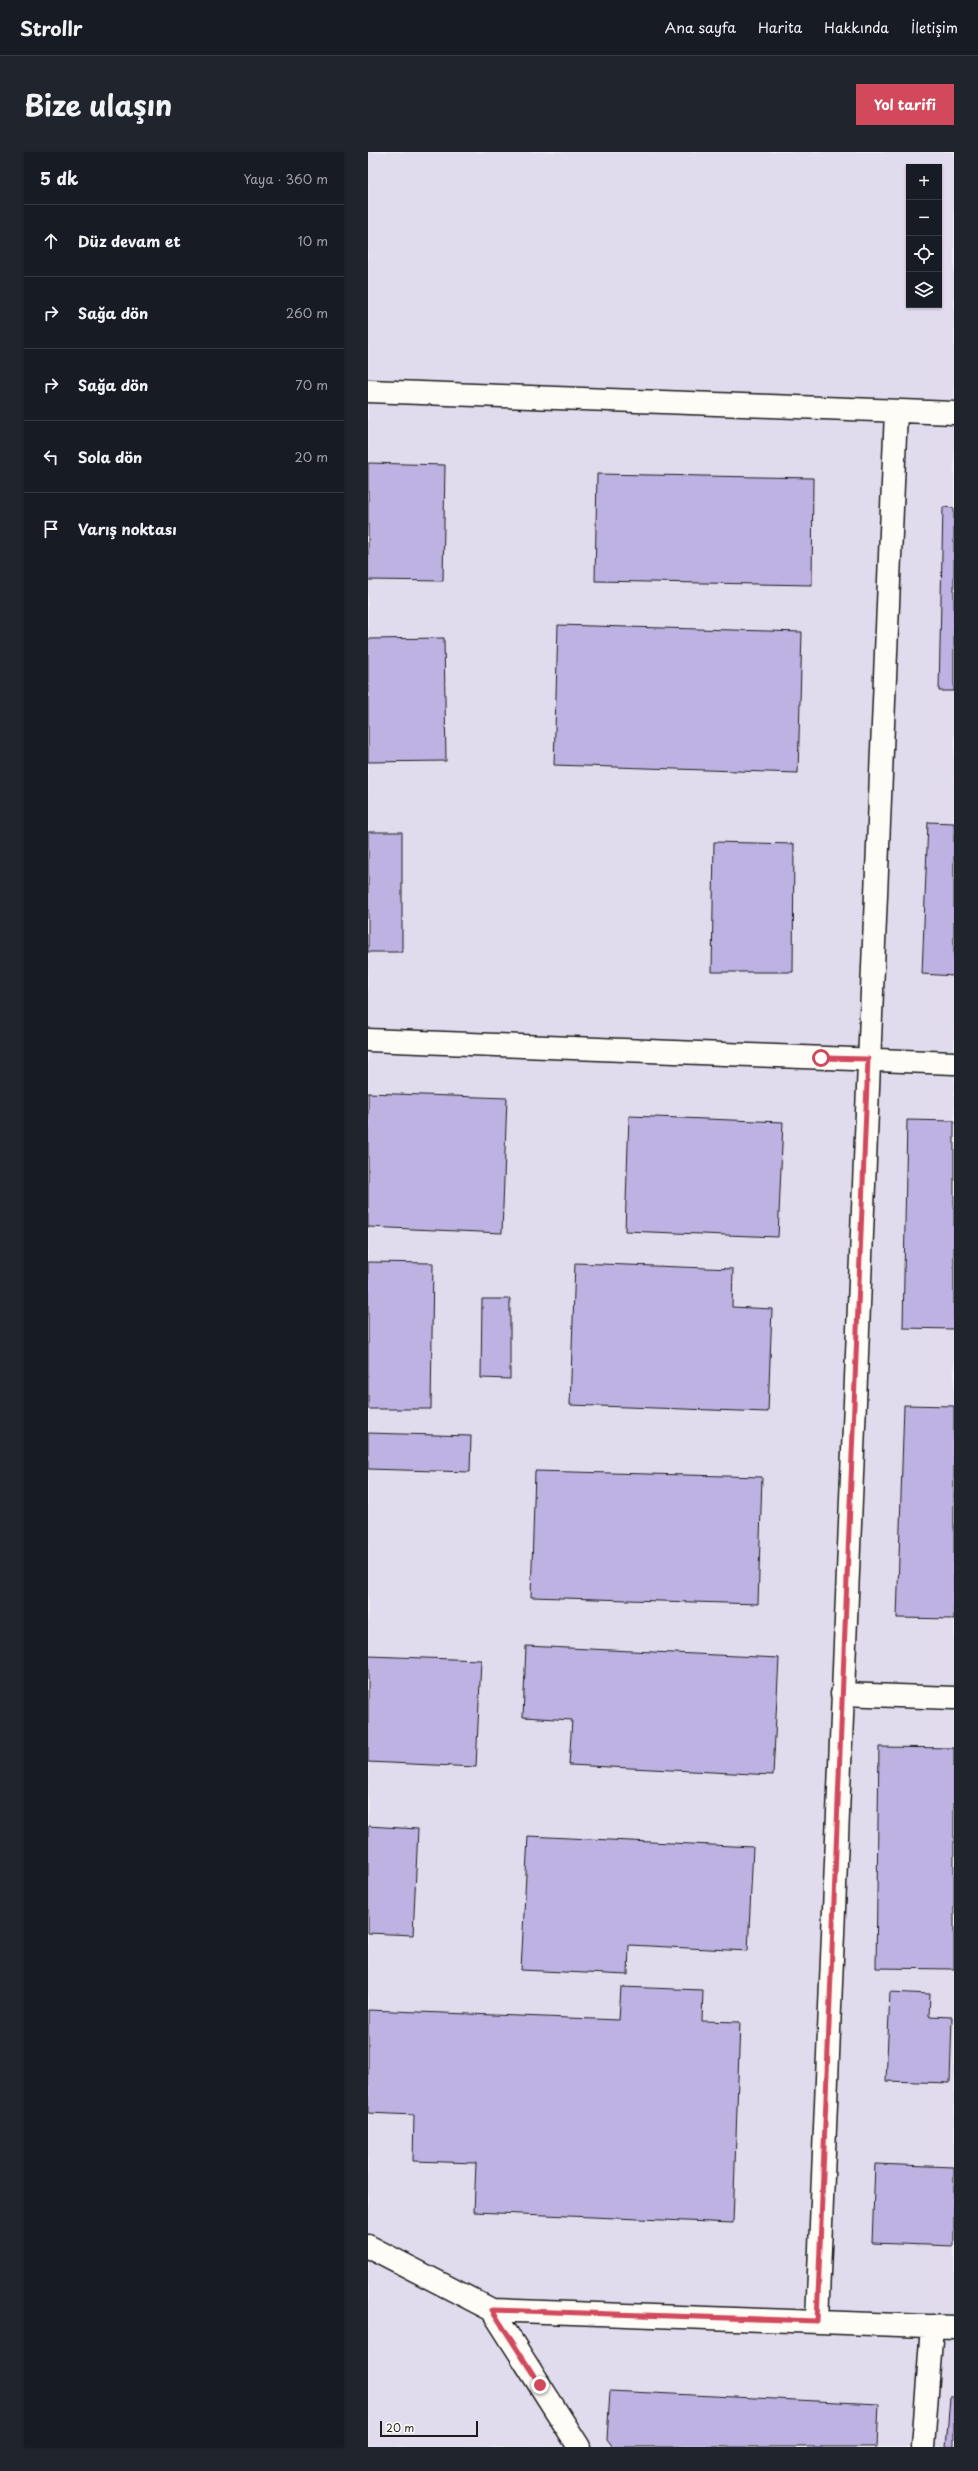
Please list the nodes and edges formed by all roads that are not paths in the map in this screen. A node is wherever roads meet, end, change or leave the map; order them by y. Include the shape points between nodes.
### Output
1 (368, 390) edge
2 (896, 411) junction
3 (954, 414) edge
4 (368, 1040) edge
5 (868, 1059) junction
6 (954, 1063) edge
7 (842, 1694) junction
8 (954, 1698) edge
9 (368, 2246) edge
10 (492, 2310) junction
11 (817, 2321) junction
12 (932, 2326) junction
13 (954, 2327) edge
14 (579, 2447) edge
15 (923, 2447) edge

1 - 2 street
2 - 3 street
2 - 5 street
4 - 5 street
5 - 6 street
5 - 7 street
7 - 8 street
7 - 11 street
9 - 10 street
10 - 11 street
10 - 14 street
11 - 12 street
12 - 13 street
12 - 15 street

